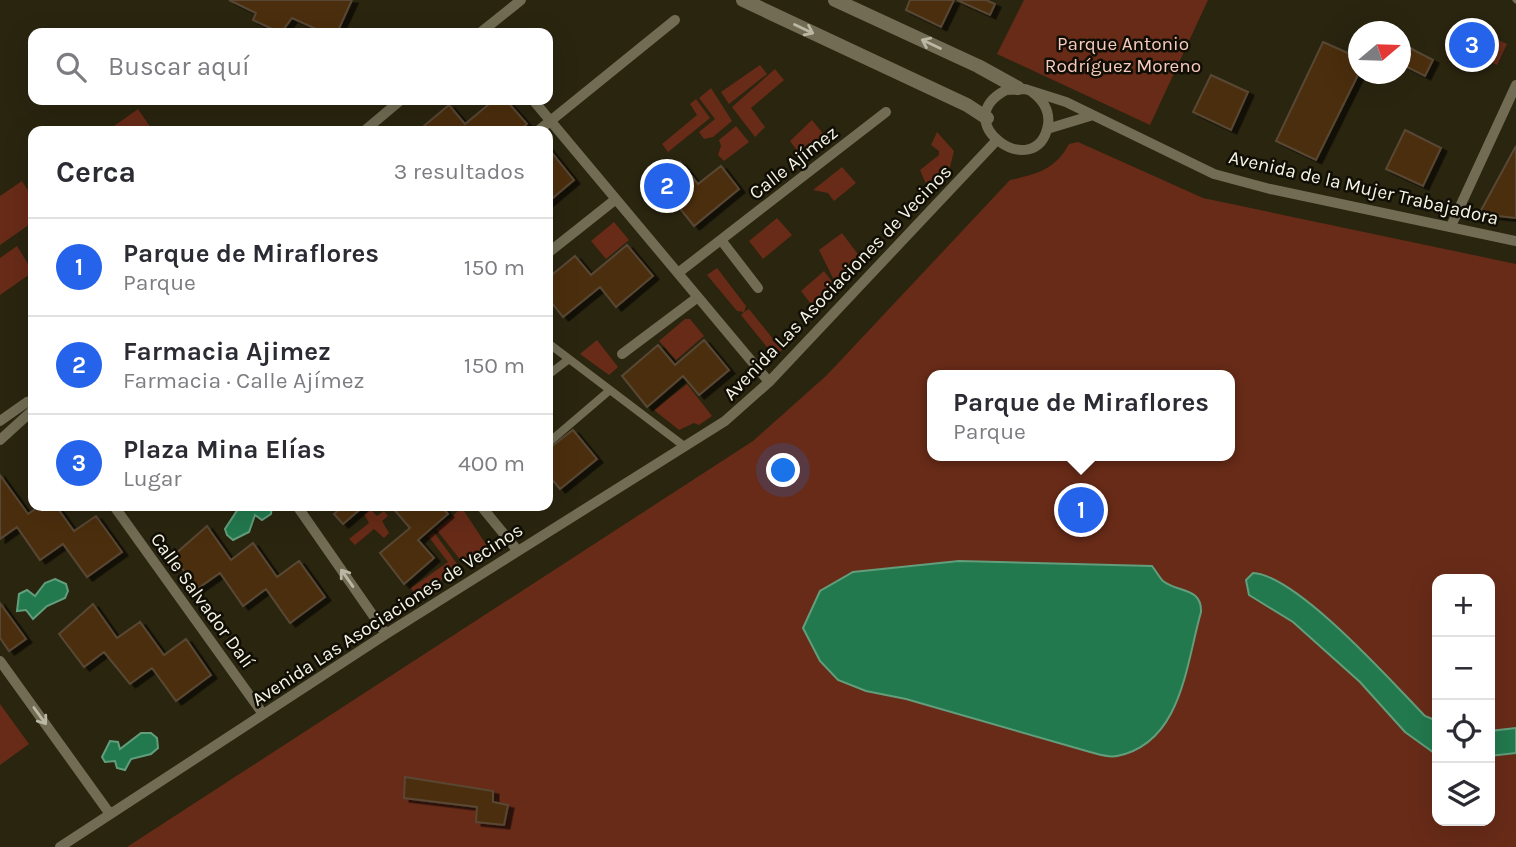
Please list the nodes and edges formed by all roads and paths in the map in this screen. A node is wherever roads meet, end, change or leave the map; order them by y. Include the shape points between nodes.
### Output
1 (521, 0) edge
2 (743, 0) edge
3 (835, 0) edge
4 (675, 20) dead end
5 (486, 28) edge
6 (1516, 85) edge
7 (1025, 90) junction
8 (395, 105) edge
9 (537, 105) edge
10 (886, 112) dead end
11 (1090, 116) junction
12 (987, 118) junction
13 (551, 121) junction
14 (370, 126) edge
15 (544, 126) edge
16 (1047, 129) junction
17 (996, 141) junction
18 (615, 199) junction
19 (1451, 226) junction
20 (721, 240) junction
21 (1516, 241) edge
22 (553, 249) edge
23 (678, 273) junction
24 (758, 288) dead end
25 (698, 296) junction
26 (553, 347) edge
27 (622, 354) dead end
28 (569, 359) junction
29 (553, 371) edge
30 (769, 382) junction
31 (610, 390) junction
32 (28, 402) edge
33 (28, 415) edge
34 (0, 421) edge
35 (553, 439) edge
36 (0, 440) edge
37 (684, 446) junction
38 (118, 511) edge
39 (300, 511) edge
40 (485, 511) edge
41 (518, 551) junction
42 (386, 634) junction
43 (0, 661) edge
44 (263, 714) junction
45 (110, 814) junction
46 (60, 847) edge

1 - 5 street
2 -> 12 street via 973,107
7 -> 3 street, Avenida de la Mujer Trabajadora
4 - 13 street
6 - 19 street
7 - 11 street, Avenida de la Mujer Trabajadora via 1066,102
7 - 12 street via 996,97
7 - 16 street via 1046,108
8 - 14 street
9 - 13 street
10 - 20 street, Calle Ajímez
11 - 16 street
11 - 19 street, Avenida de la Mujer Trabajadora via 1214,174
12 - 17 street
13 - 15 street
13 - 18 street
16 - 17 street via 1039,141 1022,150
17 - 30 street, Avenida Las Asociaciones de Vecinos
18 - 22 street
18 - 23 street
19 - 21 street, Avenida de la Mujer Trabajadora
20 - 23 street, Calle Ajímez
20 - 24 street
23 - 25 street
25 - 27 street
25 - 30 street
26 - 28 street
28 - 29 street
28 - 31 street
30 - 37 street, Avenida Las Asociaciones de Vecinos via 725,421
31 - 35 street
31 - 37 street
32 - 34 street
33 - 36 street
37 - 41 street, Avenida Las Asociaciones de Vecinos
38 - 44 street, Calle Salvador Dalí
42 -> 39 street
40 - 41 street
41 - 42 street, Avenida Las Asociaciones de Vecinos
42 - 44 street, Avenida Las Asociaciones de Vecinos
43 -> 45 street
44 - 45 street, Avenida Las Asociaciones de Vecinos
45 - 46 street, Avenida Las Asociaciones de Vecinos

